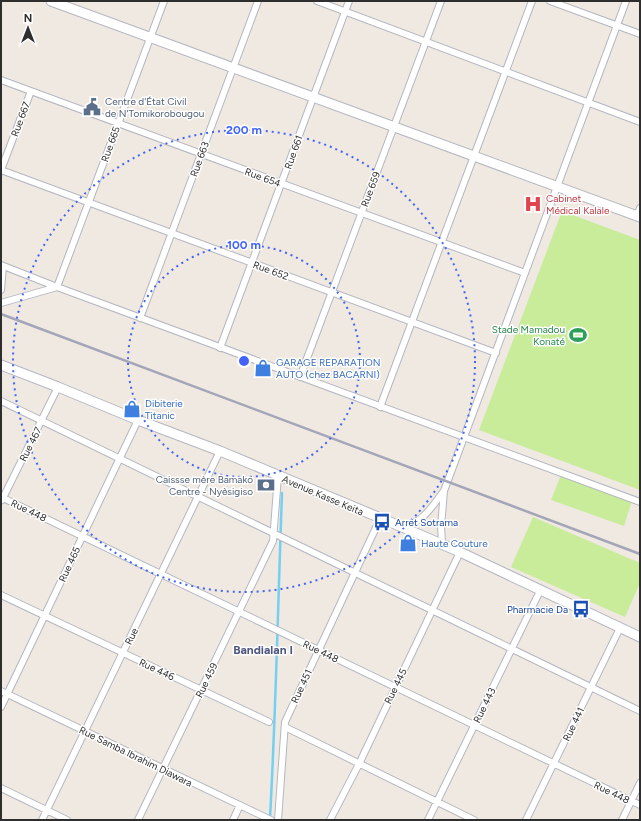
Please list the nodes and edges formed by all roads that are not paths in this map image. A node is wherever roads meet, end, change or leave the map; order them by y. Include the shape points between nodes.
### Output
1 (51, 1) edge
2 (164, 1) edge
3 (258, 1) edge
4 (317, 1) edge
5 (349, 1) edge
6 (441, 1) edge
7 (532, 1) edge
8 (550, 1) edge
9 (626, 1) edge
10 (346, 12) junction
11 (618, 26) junction
12 (640, 34) edge
13 (150, 37) junction
14 (426, 42) junction
15 (233, 68) junction
16 (506, 72) junction
17 (1, 80) edge
18 (31, 91) junction
19 (314, 97) junction
20 (589, 103) junction
21 (640, 122) edge
22 (118, 123) junction
23 (394, 127) junction
24 (201, 154) junction
25 (474, 156) junction
26 (1, 170) edge
27 (282, 183) junction
28 (558, 187) junction
29 (88, 202) junction
30 (362, 213) junction
31 (639, 214) edge
32 (172, 233) junction
33 (442, 242) junction
34 (252, 263) junction
35 (2, 265) edge
36 (525, 273) junction
37 (57, 287) junction
38 (1, 290) edge
39 (332, 292) junction
40 (1, 303) edge
41 (140, 318) junction
42 (412, 322) junction
43 (220, 348) junction
44 (496, 353) junction
45 (1, 365) edge
46 (300, 377) junction
47 (58, 387) junction
48 (1, 401) edge
49 (380, 407) junction
50 (138, 420) junction
51 (42, 421) junction
52 (464, 438) junction
53 (220, 451) junction
54 (120, 458) junction
55 (278, 476) junction
56 (444, 491) junction
57 (198, 496) junction
58 (2, 499) edge
59 (640, 502) edge
60 (380, 519) junction
61 (402, 527) junction
62 (275, 534) junction
63 (82, 536) junction
64 (442, 544) junction
65 (460, 552) junction
66 (355, 572) junction
67 (160, 574) junction
68 (540, 590) junction
69 (1, 595) edge
70 (433, 610) junction
71 (239, 612) junction
72 (44, 616) junction
73 (620, 628) junction
74 (640, 638) edge
75 (512, 648) junction
76 (319, 650) junction
77 (122, 653) junction
78 (395, 687) junction
79 (591, 687) junction
80 (201, 690) junction
81 (4, 692) edge
82 (1, 707) edge
83 (640, 710) edge
84 (269, 722) dead end
85 (474, 725) junction
86 (285, 727) junction
87 (85, 731) junction
88 (359, 764) junction
89 (554, 764) junction
90 (163, 768) junction
91 (640, 783) edge
92 (1, 788) edge
93 (631, 801) junction
94 (437, 802) junction
95 (240, 805) junction
96 (640, 805) edge
97 (46, 810) junction
98 (257, 817) edge
99 (42, 820) edge
100 (67, 820) edge
101 (138, 820) edge
102 (233, 820) edge
103 (271, 820) edge
104 (278, 820) edge
105 (330, 820) edge
106 (428, 820) edge
107 (474, 820) edge
108 (526, 820) edge
109 (622, 820) edge

1 - 13 main road
2 - 13 street, Rue 665
3 - 15 street, Rue 663
4 - 10 street
5 - 10 street, Rue 661
6 - 14 street, Rue 659
7 - 16 street
8 - 11 street
9 - 11 street
10 - 14 street
10 - 19 street, Rue 661
11 - 12 street
11 - 20 street
13 - 15 main road
13 - 22 street, Rue 665
14 - 16 street
14 - 23 street, Rue 659
15 - 19 main road
15 - 24 street, Rue 663
16 - 20 street
16 - 25 street
17 - 18 street, Rue 654
18 - 22 street, Rue 654
18 - 26 street, Rue 667
19 - 23 main road
19 - 27 street, Rue 661
20 - 21 street
20 - 28 street
22 - 24 street, Rue 654
22 - 29 street, Rue 665
23 - 25 main road
23 - 30 street, Rue 659
24 - 27 street, Rue 654
24 - 32 street, Rue 663
25 - 28 main road
25 - 33 street
26 - 29 street, Rue 652
27 - 30 street, Rue 654
27 - 34 street, Rue 661
28 - 31 main road
28 - 36 street
29 - 32 street, Rue 652
29 - 37 street, Rue 665
30 - 33 street, Rue 654
30 - 39 street, Rue 659
32 - 34 street, Rue 652
32 - 41 street, Rue 663
33 - 36 street, Rue 654
33 - 42 street
34 - 39 street, Rue 652
34 - 43 street, Rue 661
35 - 37 street
35 - 38 street
36 - 44 street
37 - 40 street
37 - 41 street
39 - 42 street, Rue 652
39 - 46 street, Rue 659
41 - 43 street
42 - 44 street, Rue 652
42 - 49 street
43 - 46 street
44 - 52 street
45 - 47 main road, Avenue Kasse Keita
46 - 49 street
47 - 50 main road, Avenue Kasse Keita
47 - 51 street, Rue 467
48 - 51 street
49 - 52 street
50 - 53 main road, Avenue Kasse Keita
50 - 54 street, Rue 465
51 - 54 street
51 - 58 street, Rue 467
52 - 56 street
52 - 59 street
53 - 55 main road, Avenue Kasse Keita
53 - 57 street, Rue
54 - 57 street
54 - 63 street, Rue 465
55 - 60 main road, Avenue Kasse Keita
55 - 62 street
56 - 61 street via 420,520
56 - 64 street
57 - 62 street
57 - 67 street, Rue
58 - 63 street, Rue 448
60 - 61 main road, Avenue Kasse Keita
60 - 66 street, Rue 451
61 - 64 main road, Avenue Kasse Keita
62 - 66 street
62 - 71 street, Rue 459
63 - 67 street, Rue 448
63 - 72 street, Rue 465
64 - 65 main road, Avenue Kasse Keita
65 - 68 main road, Avenue Kasse Keita
65 - 70 street, Rue 445
66 - 70 street
66 - 76 street, Rue 451
67 - 71 street, Rue 448
67 - 77 street, Rue
68 - 73 main road, Avenue Kasse Keita
68 - 75 street, Rue 443
69 - 72 street, Rue 446
70 - 75 street
70 - 78 street, Rue 445
71 - 76 street, Rue 448
71 - 80 street, Rue 459
72 - 77 street, Rue 446
72 - 81 street, Rue 465
73 - 74 main road, Avenue Kasse Keita
73 - 79 street, Rue 441
75 - 79 street
75 - 85 street, Rue 443
76 - 78 street, Rue 448
76 - 86 street, Rue 451 via 285,722
77 - 80 street, Rue 446
77 - 87 street, Rue
78 - 85 street, Rue 448
78 - 88 street, Rue 445
79 - 83 street
79 - 89 street, Rue 441
80 - 84 street, Rue 446
80 - 90 street, Rue 459
81 - 82 street, Rue 465
81 - 87 street, Rue Samba Ibrahim Diawara
85 - 89 street, Rue 448
85 - 94 street, Rue 443
86 - 88 street
86 - 104 street, Rue 451
87 - 90 street, Rue Samba Ibrahim Diawara
87 - 97 street, Rue
88 - 94 street
88 - 105 street, Rue 445
89 - 93 street, Rue 448
89 - 108 street, Rue 441
90 - 95 street, Rue Samba Ibrahim Diawara
90 - 101 street, Rue 459
91 - 93 street
92 - 97 street
93 - 96 street, Rue 448
93 - 109 street
94 - 106 street, Rue 443
94 - 107 street
95 - 98 street, Rue Samba Ibrahim Diawara
95 - 102 street
97 - 99 street, Rue
97 - 100 street
98 - 103 street, Rue Samba Ibrahim Diawara

